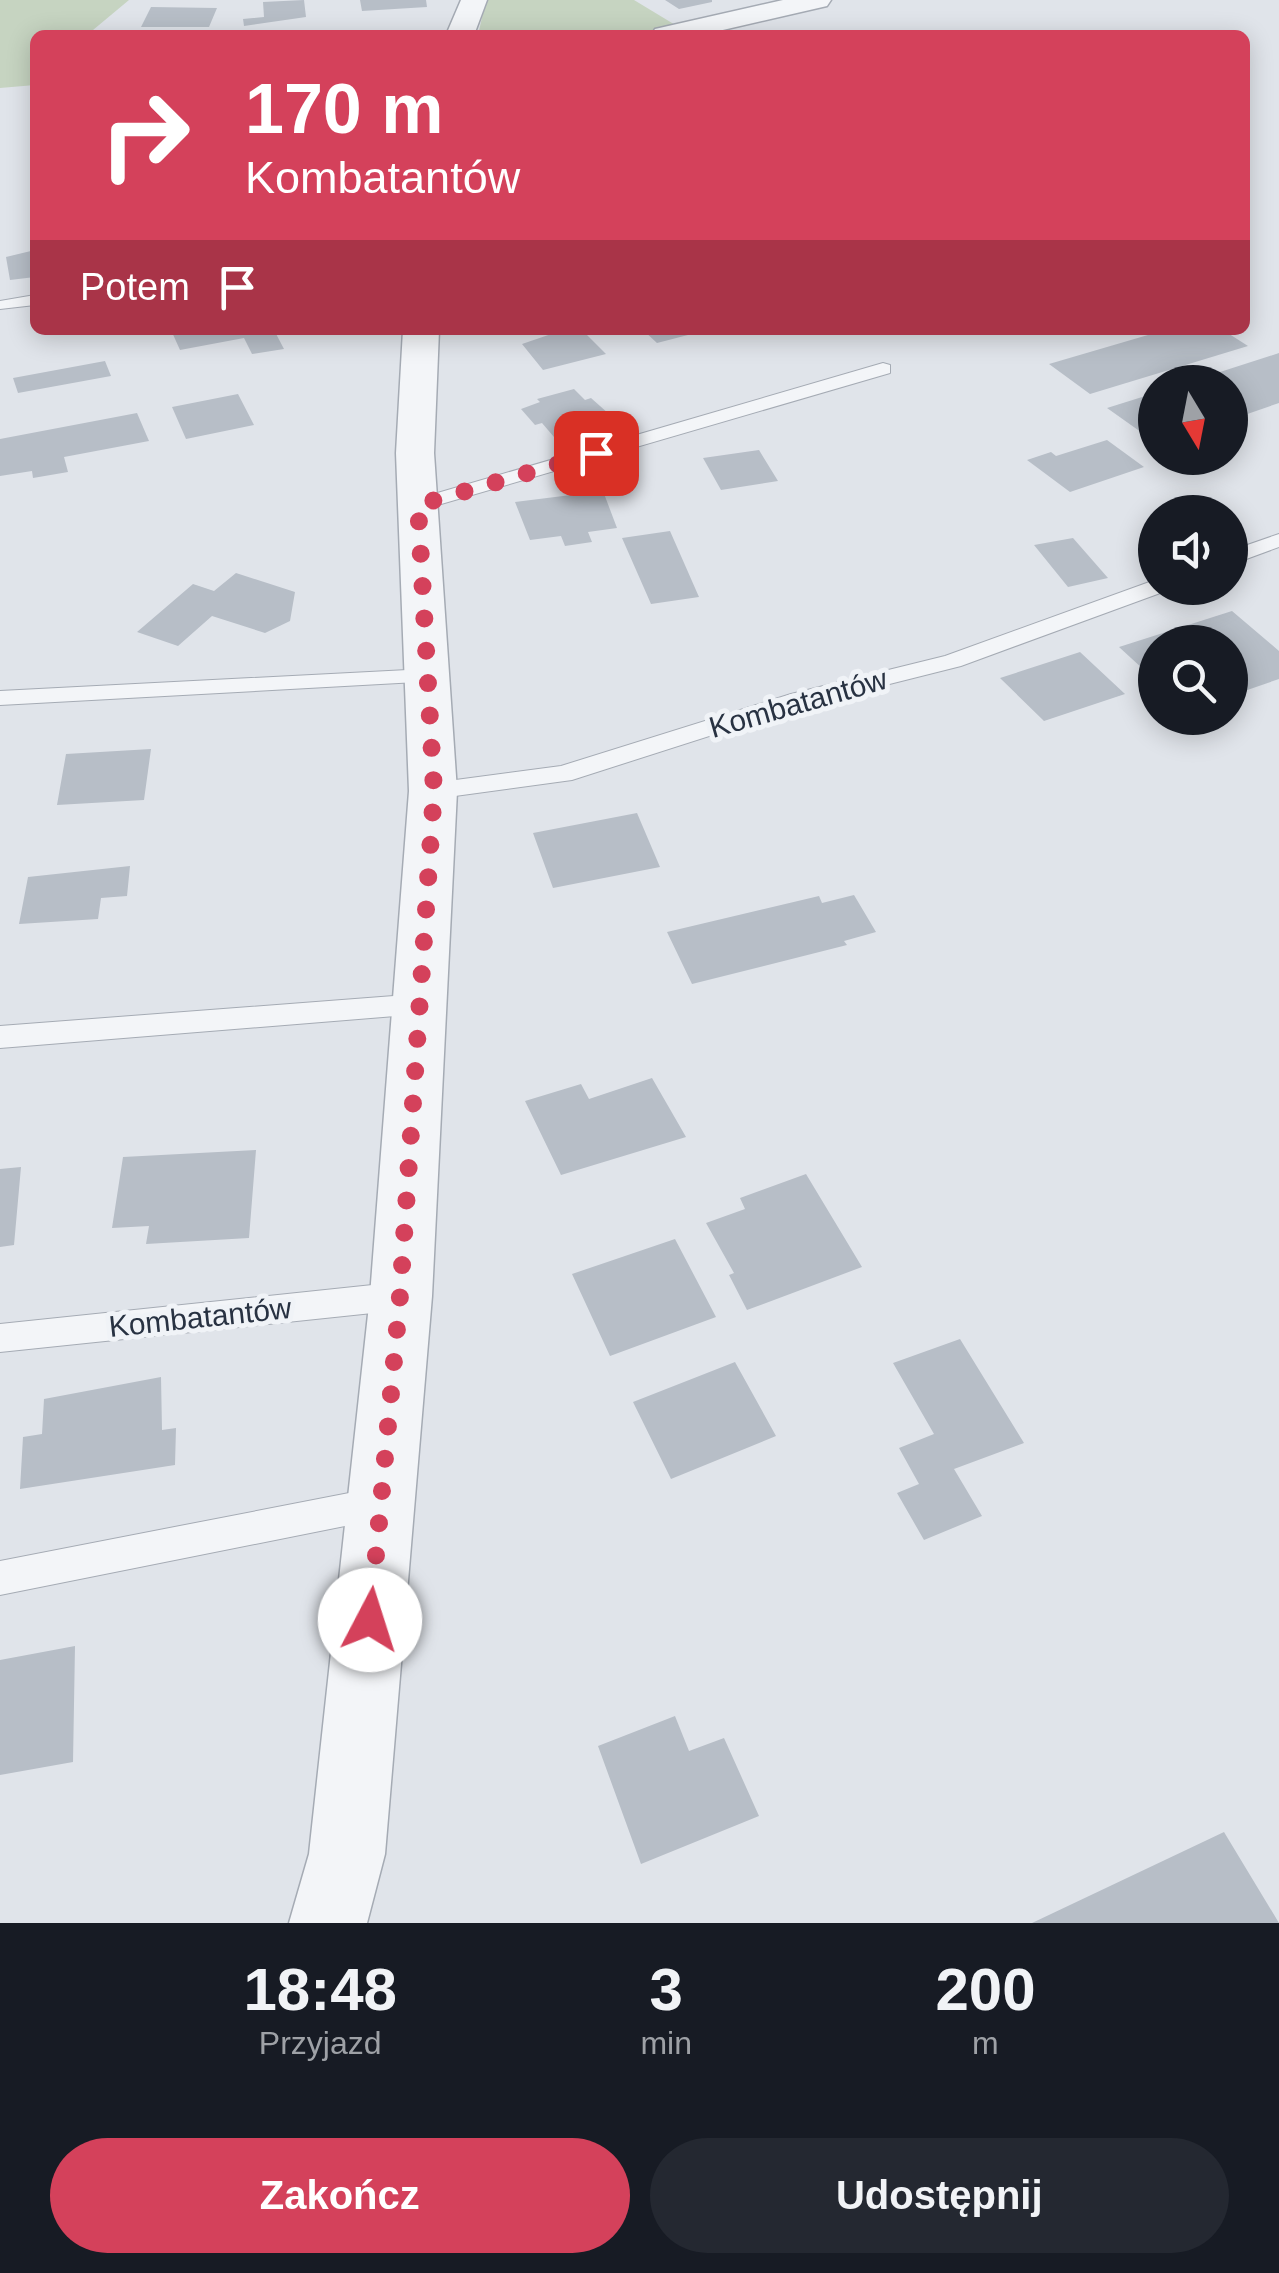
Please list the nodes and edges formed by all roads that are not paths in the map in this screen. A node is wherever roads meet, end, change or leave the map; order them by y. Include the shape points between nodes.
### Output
1 (474, 0) edge
2 (818, 0) edge
3 (462, 30) edge
4 (687, 30) edge
5 (30, 301) edge
6 (5, 305) dead end
7 (421, 335) edge
8 (882, 369) dead end
9 (418, 505) junction
10 (1279, 540) edge
11 (1248, 551) edge
12 (1138, 594) edge
13 (427, 676) junction
14 (0, 698) edge
15 (434, 791) junction
16 (420, 1004) junction
17 (0, 1037) edge
18 (400, 1296) junction
19 (0, 1338) edge
20 (381, 1502) junction
21 (0, 1578) edge
22 (328, 1923) edge

1 - 3 street
2 - 4 street
5 - 6 lane
7 - 9 street
8 - 9 lane
9 - 13 street
10 - 11 lane
12 - 15 lane, Kombatantów via 953,661 799,699 563,774
13 - 14 lane
13 - 15 street
15 - 16 street
16 - 17 lane
16 - 18 street
18 - 19 lane, Kombatantów
18 - 20 street
20 - 21 lane
20 - 22 street via 347,1854

